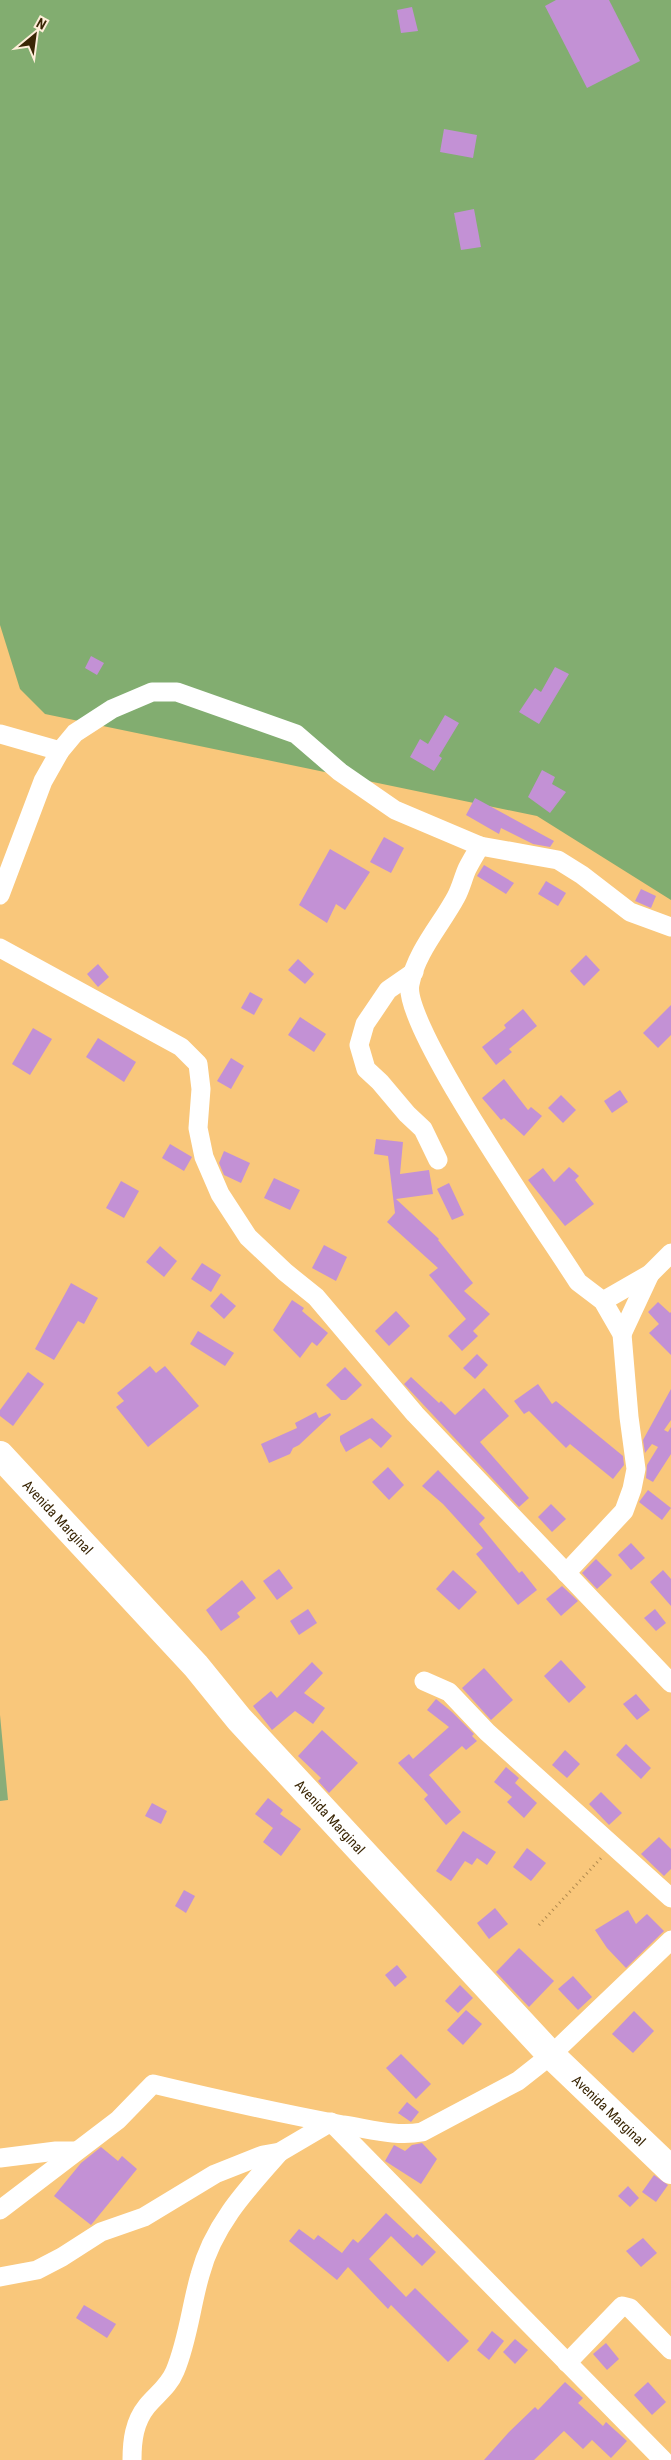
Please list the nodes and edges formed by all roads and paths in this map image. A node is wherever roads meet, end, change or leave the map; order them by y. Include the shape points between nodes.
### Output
1 (0, 734) edge
2 (60, 751) junction
3 (480, 846) junction
4 (0, 895) edge
5 (671, 927) edge
6 (0, 948) edge
7 (414, 972) junction
8 (438, 1160) dead end
9 (671, 1253) edge
10 (650, 1274) junction
11 (603, 1301) junction
12 (622, 1334) junction
13 (0, 1455) edge
14 (566, 1572) junction
15 (424, 1681) dead end
16 (671, 1683) edge
17 (612, 1846) junction
18 (671, 1898) edge
19 (539, 1924) dead end
20 (671, 1940) edge
21 (551, 2055) junction
22 (331, 2122) junction
23 (76, 2151) junction
24 (280, 2152) junction
25 (0, 2158) edge
26 (671, 2170) edge
27 (0, 2210) edge
28 (0, 2277) edge
29 (671, 2350) edge
30 (567, 2363) junction
31 (652, 2457) edge
32 (132, 2460) edge

1 - 2 street
2 - 3 street via 75,733 112,709 152,692 177,692 296,734 340,772 394,810
2 - 4 street via 43,781
3 - 5 street via 558,860 630,912
3 - 7 street via 458,895 421,954
6 - 14 street via 181,1047 198,1064 201,1089 198,1128 204,1157 220,1194 248,1237 316,1297 416,1414
7 - 8 street via 388,990 365,1024 359,1045 366,1069 424,1129
7 - 11 street via 409,985 410,1000 470,1118 578,1282
9 - 10 street
10 - 11 street
10 - 12 street
11 - 12 street
12 - 14 street via 636,1469 632,1489 624,1511
13 - 21 street, Avenida Marginal via 196,1666 239,1719
14 - 16 street
15 - 17 street via 449,1692 487,1732
17 - 18 street
17 - 19 path
20 - 21 street
21 - 22 street via 518,2081 422,2132 406,2136
21 - 26 street, Avenida Marginal
22 - 23 street via 153,2084 118,2120
22 - 24 street
22 - 30 street
23 - 25 street
23 - 27 street
24 - 28 street via 263,2155 215,2174 144,2217 101,2232 37,2270
24 - 32 street via 241,2195 213,2238 200,2274 175,2371 138,2421 133,2436
29 - 30 street via 630,2308 622,2306
30 - 31 street

